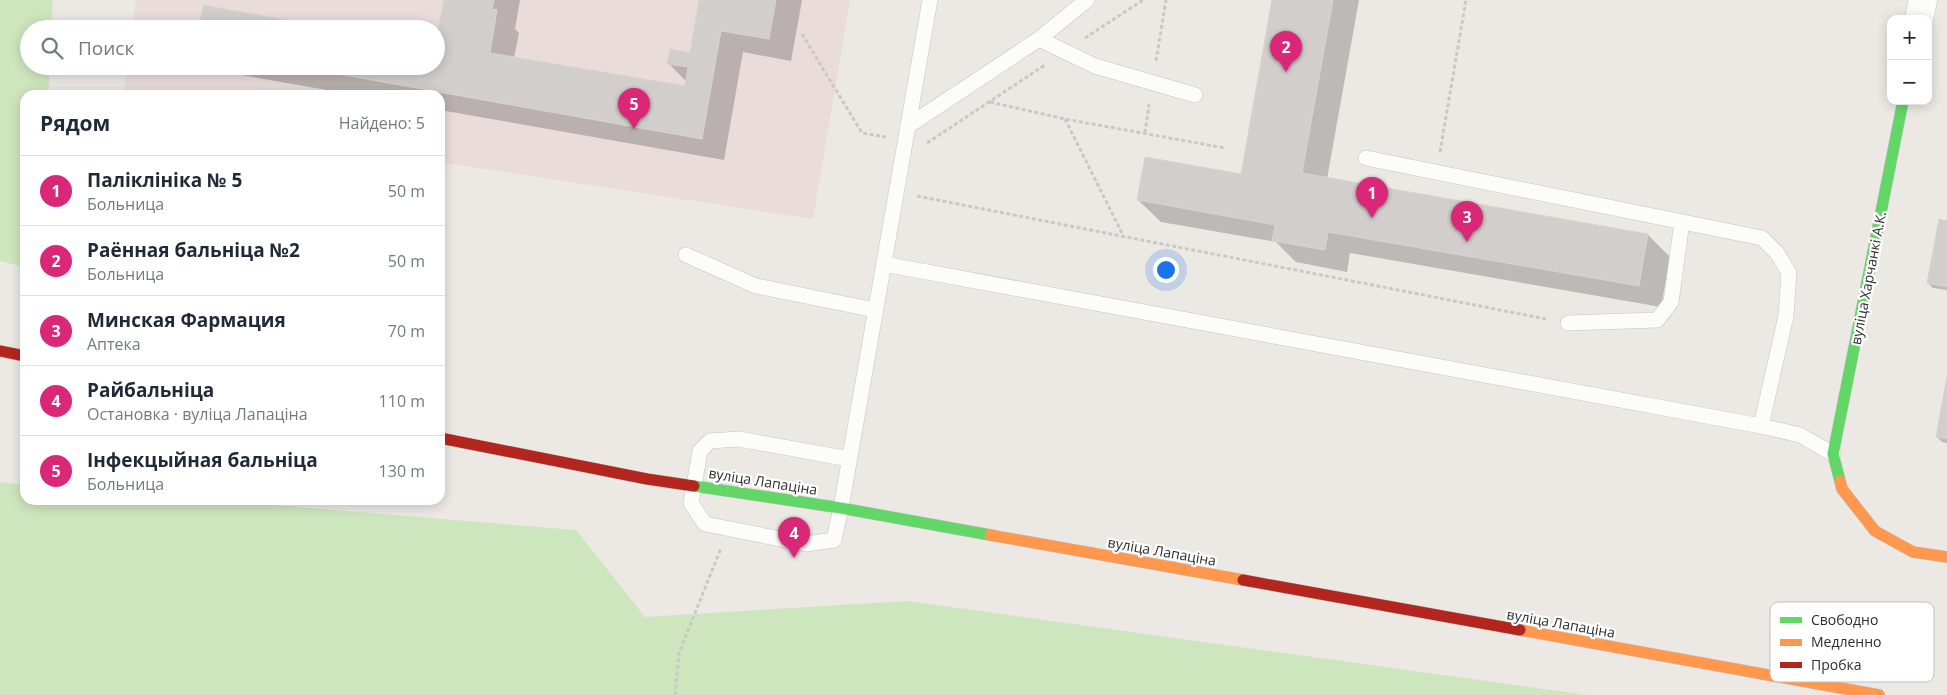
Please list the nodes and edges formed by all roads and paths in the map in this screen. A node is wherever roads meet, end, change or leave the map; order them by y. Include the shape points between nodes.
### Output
1 (930, 0) edge
2 (1087, 0) edge
3 (1143, 0) edge
4 (1466, 0) edge
5 (1923, 0) edge
6 (1920, 15) edge
7 (802, 34) dead end
8 (1038, 39) junction
9 (1066, 51) junction
10 (1195, 95) dead end
11 (990, 102) junction
12 (1902, 105) edge
13 (1065, 119) junction
14 (907, 133) junction
15 (1225, 148) dead end
16 (1366, 158) dead end
17 (1436, 172) junction
18 (914, 196) dead end
19 (1682, 222) junction
20 (1123, 236) junction
21 (686, 255) dead end
22 (884, 264) junction
23 (875, 310) junction
24 (1568, 323) joint
25 (0, 351) edge
26 (20, 355) edge
27 (1761, 426) junction
28 (445, 439) edge
29 (1832, 454) junction
30 (849, 459) junction
31 (694, 486) junction
32 (841, 508) junction
33 (729, 529) junction
34 (1947, 557) edge
35 (1770, 675) edge
36 (1807, 682) edge
37 (675, 695) edge
38 (1879, 695) edge

1 - 14 lane
2 - 8 lane
3 - 9 path
4 - 17 path
5 - 6 street
7 - 14 path via 862,133
8 - 9 lane
8 - 14 lane
9 - 10 lane via 1095,66
9 - 11 path
11 - 13 path
11 - 14 path via 922,146
12 - 29 main road, вуліца Харчанкі А.К.
13 - 15 path
13 - 20 path
14 - 22 lane
16 - 17 lane
17 - 19 lane
18 - 20 path
19 - 24 lane via 1671,302 1658,320
19 - 27 lane via 1762,238 1777,253 1789,274 1786,316
20 - 24 path
21 - 23 lane via 756,286
22 - 23 lane
22 - 27 lane
23 - 30 lane
25 - 26 main road
27 - 29 lane via 1800,435
28 - 31 main road, вуліца Лапаціна
29 - 34 main road via 1842,489 1875,531 1913,552
30 - 31 lane via 739,439 710,441 700,452
30 - 32 lane
31 - 32 main road, вуліца Лапаціна
31 - 33 lane via 691,503 705,524
32 - 33 lane via 834,540 806,544
32 - 35 main road, вуліца Лапаціна
33 - 37 path via 679,653
36 - 38 main road, вуліца Лапаціна

